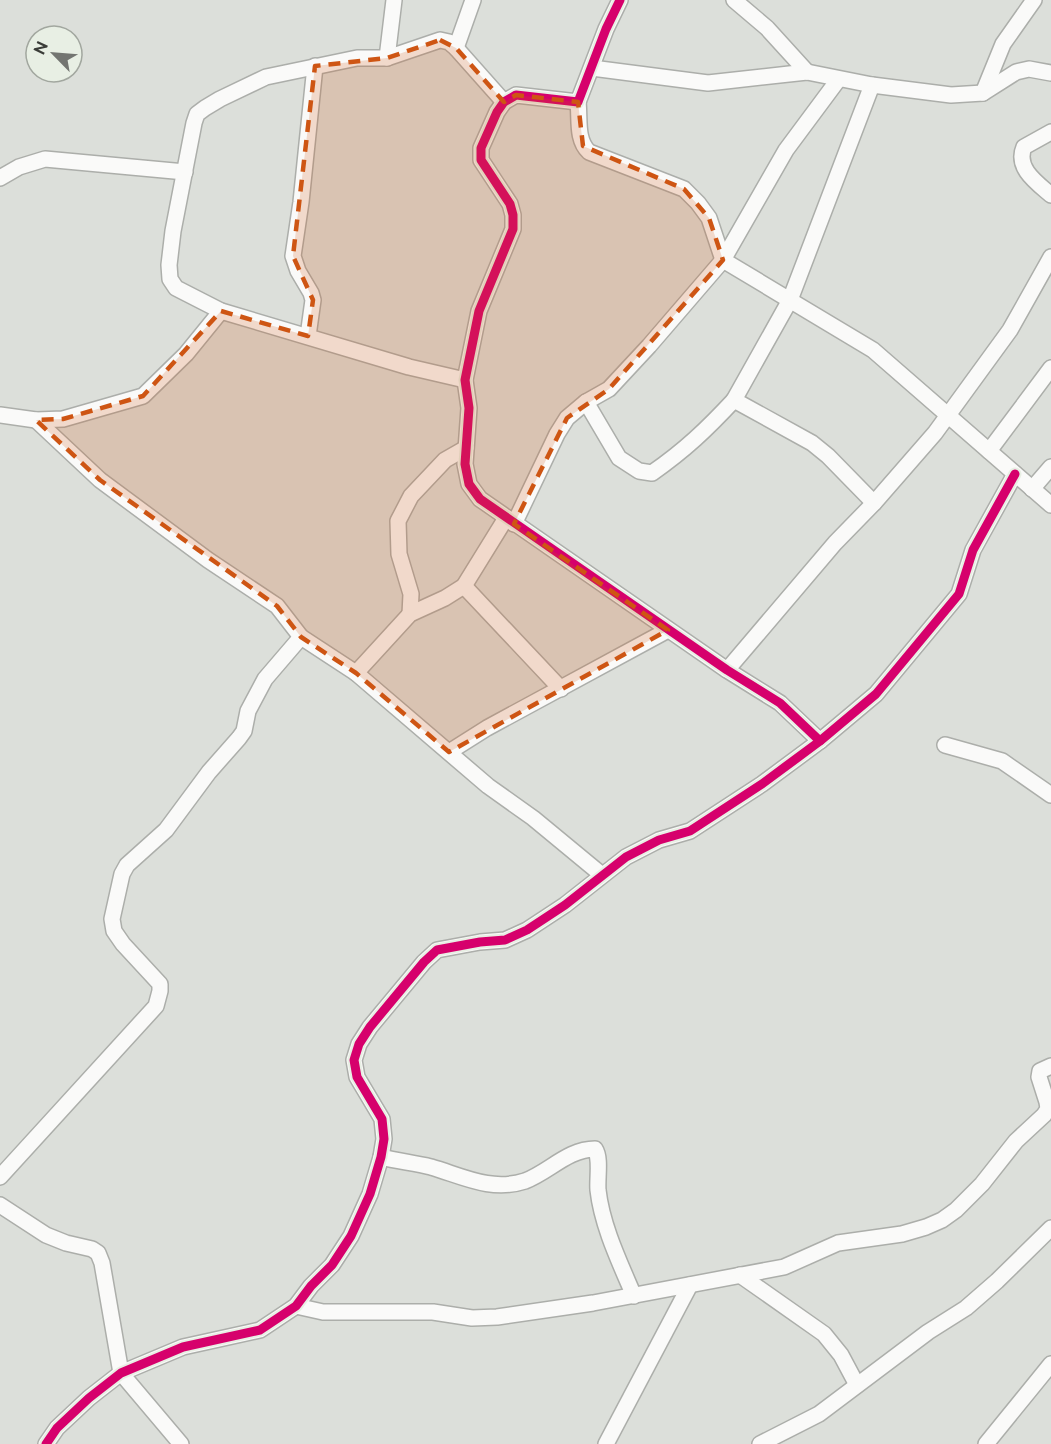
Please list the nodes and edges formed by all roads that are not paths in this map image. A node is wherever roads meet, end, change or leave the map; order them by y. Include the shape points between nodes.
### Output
1 (394, 0) edge
2 (473, 0) edge
3 (620, 0) edge
4 (734, 0) edge
5 (1034, 0) edge
6 (456, 48) junction
7 (387, 58) junction
8 (315, 66) junction
9 (592, 68) junction
10 (807, 72) junction
11 (1051, 72) edge
12 (837, 80) junction
13 (872, 85) junction
14 (983, 93) junction
15 (504, 102) junction
16 (578, 102) junction
17 (1051, 132) edge
18 (185, 172) junction
19 (0, 178) edge
20 (1051, 195) edge
21 (1051, 257) edge
22 (723, 260) junction
23 (790, 300) junction
24 (221, 311) junction
25 (308, 336) junction
26 (1051, 368) edge
27 (465, 380) junction
28 (734, 400) junction
29 (586, 402) junction
30 (948, 414) junction
31 (0, 415) edge
32 (36, 420) junction
33 (466, 448) junction
34 (989, 450) junction
35 (1051, 467) edge
36 (1015, 474) junction
37 (1032, 489) junction
38 (874, 503) junction
39 (1051, 505) edge
40 (510, 521) junction
41 (464, 586) junction
42 (410, 614) junction
43 (668, 630) junction
44 (301, 637) junction
45 (727, 670) junction
46 (356, 673) junction
47 (561, 689) junction
48 (820, 741) junction
49 (945, 745) dead end
50 (449, 752) junction
51 (1051, 795) edge
52 (602, 875) junction
53 (1051, 1066) edge
54 (381, 1157) junction
55 (0, 1177) edge
56 (0, 1205) edge
57 (1051, 1228) edge
58 (740, 1275) junction
59 (690, 1286) junction
60 (634, 1296) junction
61 (296, 1306) junction
62 (1051, 1364) edge
63 (122, 1373) junction
64 (857, 1385) junction
65 (46, 1444) edge
66 (181, 1444) edge
67 (606, 1444) edge
68 (760, 1444) edge
69 (986, 1444) edge

1 - 7 street
2 - 6 street
3 - 9 street
4 - 10 street via 767,28
5 - 14 street via 1003,44
6 - 7 street via 440,40
6 - 15 street
7 - 8 street via 357,58
8 - 18 street via 266,77 197,114
8 - 25 street via 293,256 313,300
9 - 10 street via 708,83
9 - 16 street
10 - 12 street
11 - 14 street via 1016,72
12 - 13 street
12 - 22 street via 786,150
13 - 14 street via 951,95
13 - 23 street
15 - 16 street via 516,95
15 - 27 street via 481,148 481,160 510,204 513,229 479,311
16 - 22 street via 583,146 589,152 684,189 709,218
17 - 20 street via 1024,147 1021,154 1024,169
18 - 19 street via 45,159
18 - 24 street via 173,231 170,279 176,288
21 - 30 street via 1010,330
22 - 23 street
22 - 29 street via 609,389
23 - 28 street
23 - 30 street via 873,350
24 - 25 street
24 - 32 street via 186,354 143,396 63,419
25 - 27 street
26 - 34 street
27 - 33 street via 469,408
28 - 29 street via 682,452 651,472 639,471 619,458
28 - 38 street via 812,443
29 - 40 street via 567,418
30 - 34 street
30 - 38 street
31 - 32 street
32 - 44 street via 100,480 277,606
33 - 40 street via 469,484 480,499
33 - 42 street via 445,460 411,496 398,522 399,554 411,594
34 - 36 street
35 - 37 street
36 - 37 street
36 - 48 street via 973,550 959,594 876,694
37 - 39 street
38 - 45 street
40 - 41 street
40 - 43 street
41 - 42 street
41 - 47 street
42 - 46 street
43 - 45 street
43 - 47 street
44 - 46 street
44 - 55 street via 265,679 239,738 166,830 122,874 112,919 114,931 160,984 156,1006
45 - 48 street via 780,702
46 - 50 street
47 - 50 street
48 - 52 street via 690,831 659,840
49 - 51 street via 1002,760
50 - 52 street
52 - 54 street via 527,930 504,940 437,950 370,1027 354,1060 357,1077 382,1119
53 - 58 street via 1040,1071 1039,1077 1048,1109 1044,1115 1016,1141 982,1184 942,1220 902,1234 838,1243 784,1267
54 - 60 street via 496,1186 524,1181 575,1152 595,1149 599,1156 599,1200
54 - 61 street via 351,1236
56 - 63 street via 46,1236 98,1254
57 - 64 street via 966,1308
58 - 59 street
58 - 64 street via 824,1334
59 - 60 street
59 - 67 street
60 - 61 street via 472,1318 433,1312 323,1312
61 - 63 street via 260,1330 183,1347
62 - 69 street
63 - 65 street via 89,1398
63 - 66 street
64 - 68 street via 819,1414

